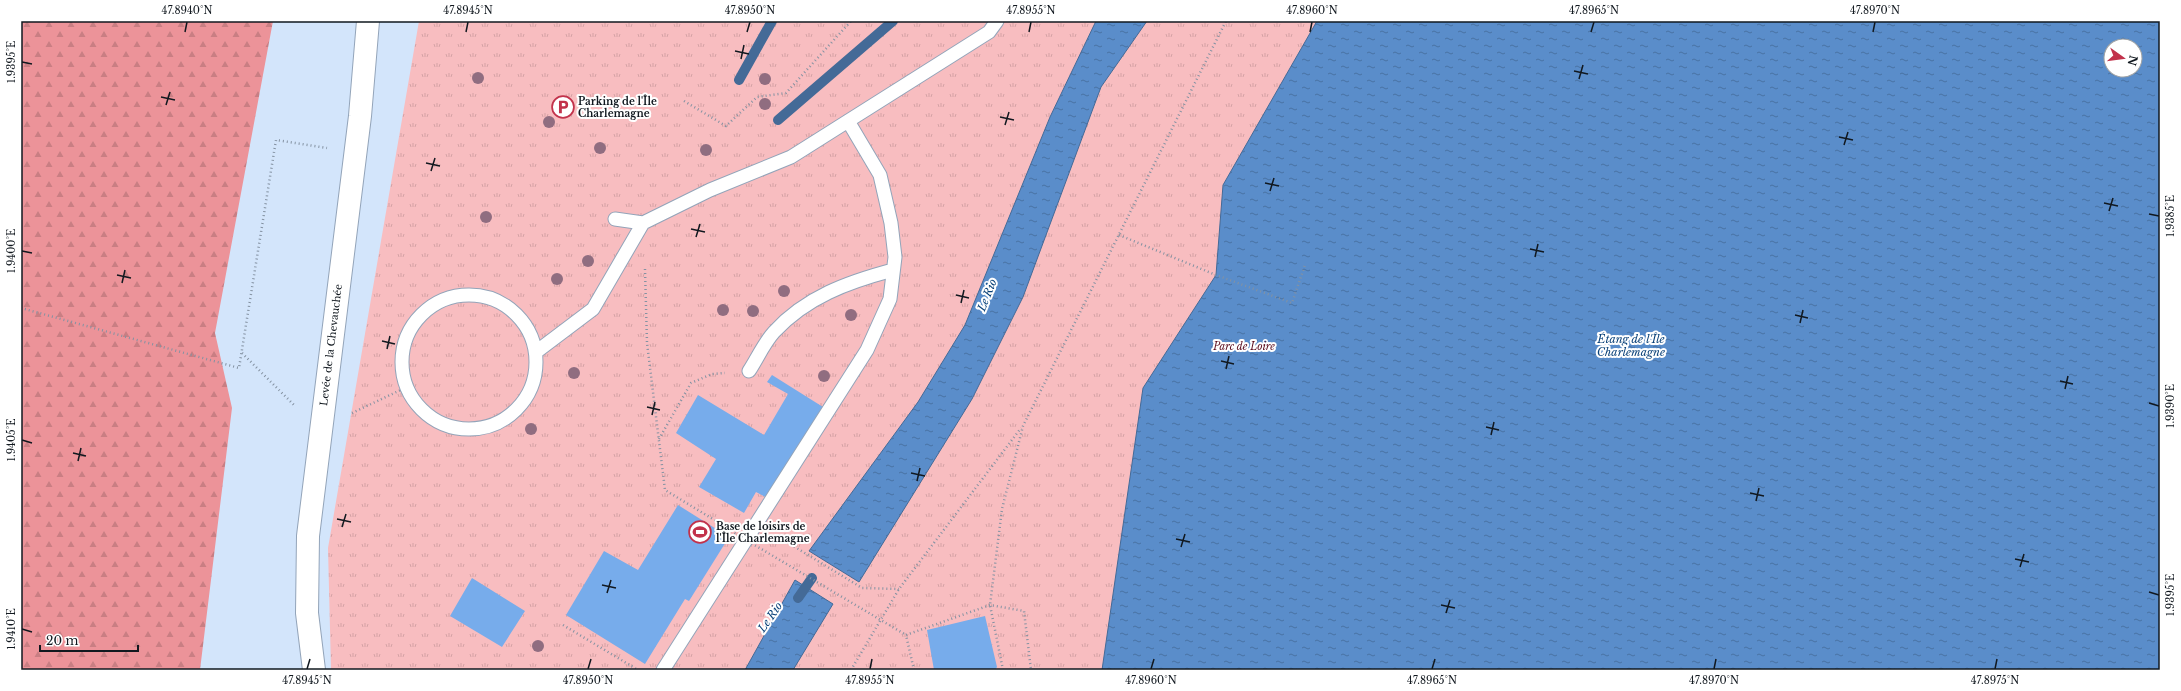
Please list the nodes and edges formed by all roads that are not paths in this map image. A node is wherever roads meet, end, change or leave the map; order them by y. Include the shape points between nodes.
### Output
1 (368, 21) edge
2 (997, 21) edge
3 (848, 121) junction
4 (615, 218) dead end
5 (643, 223) junction
6 (893, 270) junction
7 (536, 352) junction
8 (749, 371) road end
9 (314, 670) edge
10 (664, 670) edge

1 - 9 street, Levée de la Chevauchée via 355,152 308,536 307,614
2 - 3 lane via 989,32
3 - 5 lane via 792,157 710,190
3 - 6 lane via 880,175 891,223 895,257
4 - 5 lane
5 - 7 lane via 593,309
6 - 8 lane via 866,277 798,309 773,334
6 - 10 lane via 890,299 867,350
7 - 7 lane via 530,330 516,312 496,299 473,294 451,296 430,306 414,322 404,343 402,365 407,387 417,405 433,419 452,427 473,429 494,425 512,415 526,399 537,368

